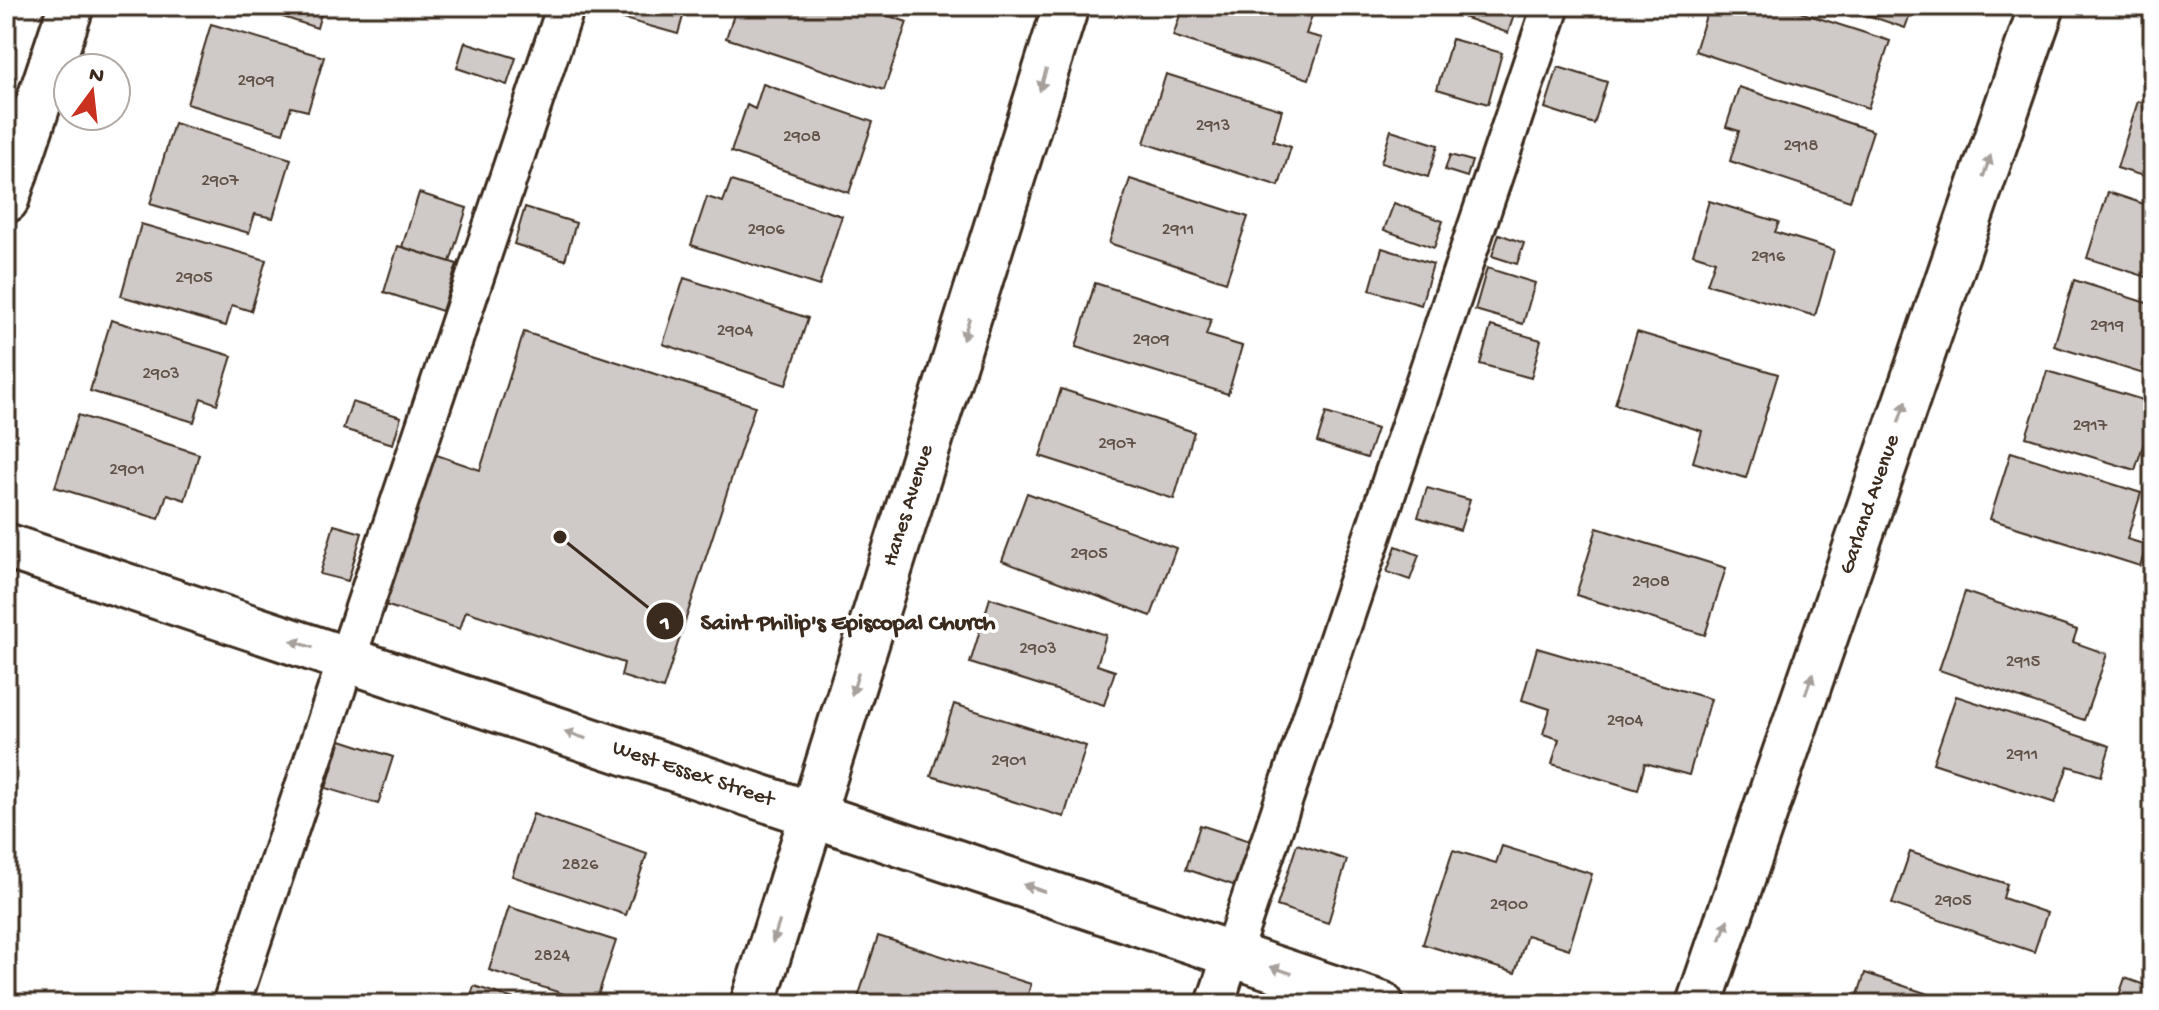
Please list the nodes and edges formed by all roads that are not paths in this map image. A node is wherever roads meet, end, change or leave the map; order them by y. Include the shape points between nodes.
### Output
1 (71, 6) edge
2 (566, 6) edge
3 (1066, 6) edge
4 (1551, 6) edge
5 (2042, 6) edge
6 (6, 200) edge
7 (6, 546) edge
8 (347, 659) junction
9 (814, 814) junction
10 (1232, 954) junction
11 (231, 1004) edge
12 (753, 1004) edge
13 (1215, 1004) edge
14 (1381, 1004) edge
15 (1699, 1004) edge

1 - 6 street
2 - 8 lane
3 -> 9 street, Hanes Avenue
4 - 10 lane
15 -> 5 street, Garland Avenue
8 -> 7 street, West Essex Street
9 -> 8 street, West Essex Street
8 - 11 lane
10 -> 9 street, West Essex Street
9 -> 12 street, Hanes Avenue
10 - 13 lane
14 -> 10 street, West Essex Street

